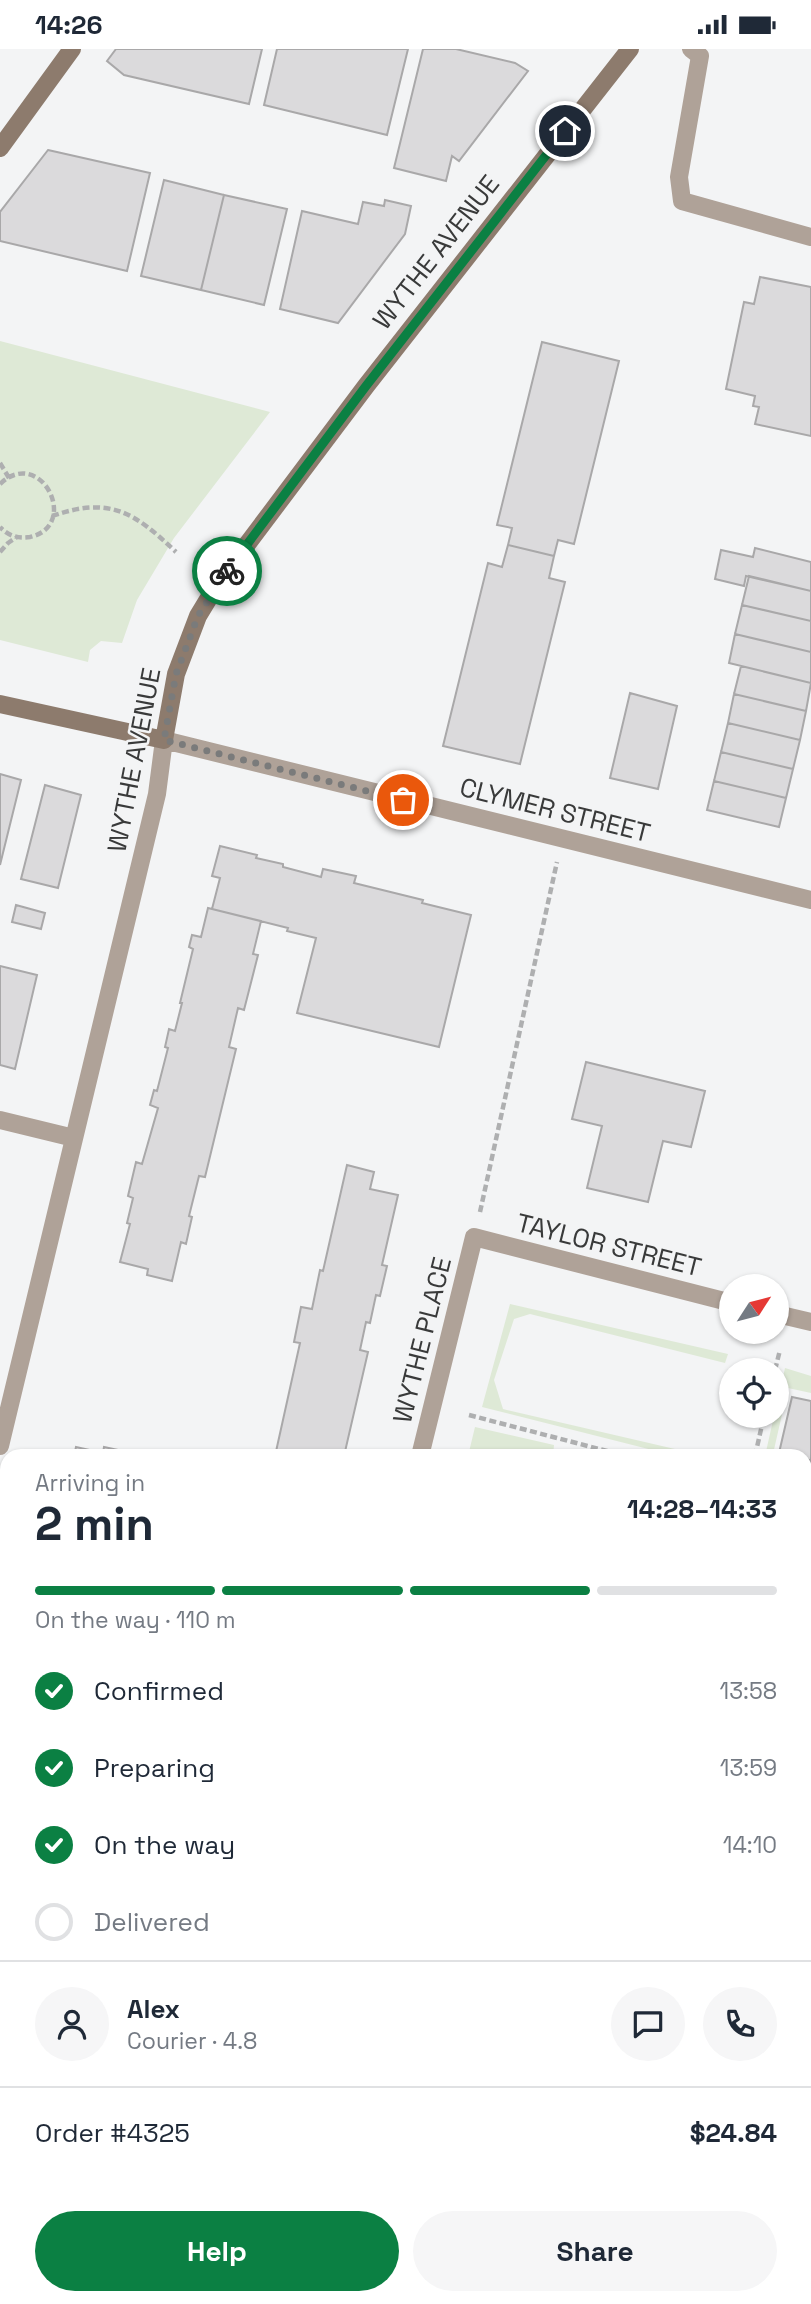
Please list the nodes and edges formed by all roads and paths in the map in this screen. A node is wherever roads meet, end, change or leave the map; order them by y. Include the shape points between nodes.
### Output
1 (72, 49) edge
2 (630, 49) edge
3 (691, 49) edge
4 (0, 148) edge
5 (811, 237) edge
6 (0, 463) edge
7 (9, 478) junction
8 (0, 484) edge
9 (52, 517) junction
10 (0, 527) edge
11 (18, 537) junction
12 (0, 552) edge
13 (176, 552) dead end
14 (0, 704) edge
15 (164, 740) junction
16 (562, 838) junction
17 (811, 898) edge
18 (0, 1120) edge
19 (74, 1138) junction
20 (474, 1237) junction
21 (719, 1300) edge
22 (789, 1317) edge
23 (811, 1322) edge
24 (780, 1350) dead end
25 (778, 1358) edge
26 (470, 1415) dead end
27 (761, 1428) edge
28 (0, 1446) edge
29 (423, 1449) edge
30 (599, 1449) edge
31 (757, 1449) edge

1 - 4 main road
2 - 15 main road, WYTHE AVENUE via 218,583 198,616 176,674
3 - 5 street via 700,56 679,177 682,201
6 - 7 path
7 - 8 path
7 - 9 path via 29,475 47,485 53,498
9 - 11 path via 42,532
9 - 13 path via 91,507 128,513
10 - 11 path
11 - 12 path
14 - 15 main road, CLYMER STREET
15 - 16 street, CLYMER STREET
15 - 19 street, WYTHE AVENUE via 157,794
16 - 17 street, CLYMER STREET
16 - 20 path
18 - 19 street
19 - 28 street, WYTHE AVENUE
20 - 21 street, TAYLOR STREET
20 - 29 street, WYTHE PLACE
22 - 23 street
24 - 25 path
26 - 30 path
27 - 31 path

